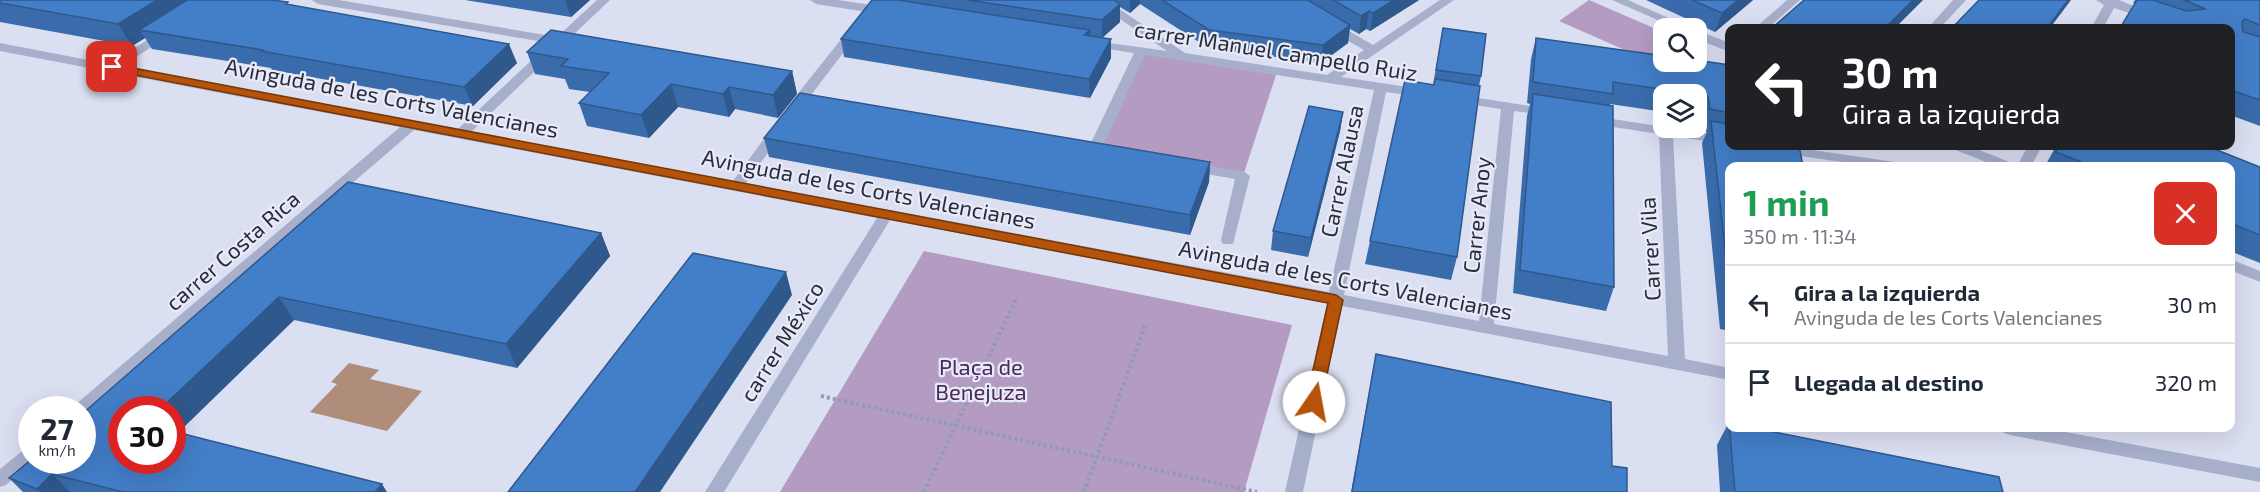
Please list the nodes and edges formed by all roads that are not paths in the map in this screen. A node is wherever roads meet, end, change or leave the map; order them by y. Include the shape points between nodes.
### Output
1 (318, 0) edge
2 (604, 0) edge
3 (816, 0) edge
4 (1098, 0) edge
5 (1448, 0) edge
6 (1794, 0) edge
7 (1960, 0) edge
8 (1622, 1) edge
9 (2109, 1) edge
10 (870, 9) junction
11 (894, 13) edge
12 (1316, 16) edge
13 (1661, 18) edge
14 (178, 24) edge
15 (1766, 24) edge
16 (1938, 24) edge
17 (2099, 24) edge
18 (2173, 24) edge
19 (1707, 39) edge
20 (558, 41) junction
21 (1082, 42) edge
22 (1725, 46) edge
23 (0, 47) edge
24 (1373, 50) junction
25 (1141, 51) junction
26 (1184, 57) junction
27 (112, 67) junction
28 (1329, 79) junction
29 (1381, 87) junction
30 (1508, 107) junction
31 (412, 124) junction
32 (1653, 129) edge
33 (462, 133) junction
34 (1707, 137) edge
35 (1666, 138) edge
36 (1725, 140) edge
37 (1776, 150) edge
38 (1967, 150) edge
39 (1117, 154) edge
40 (1824, 161) edge
41 (1993, 162) edge
42 (1174, 164) edge
43 (736, 186) junction
44 (887, 214) junction
45 (1228, 240) dead end
46 (2235, 266) edge
47 (2260, 277) edge
48 (1336, 300) junction
49 (1486, 328) junction
50 (1677, 364) junction
51 (1725, 373) edge
52 (96, 397) edge
53 (2031, 432) edge
54 (18, 465) edge
55 (2260, 475) edge
56 (0, 480) edge
57 (714, 492) edge
58 (1294, 492) edge

1 - 20 street
2 - 20 street
3 - 10 street
4 - 26 street
5 - 24 street
6 - 15 street
7 - 16 street
8 - 13 street
9 - 17 street
9 - 18 street
10 - 11 street
10 - 43 street via 803,104
12 - 24 street
14 - 27 street
19 - 22 street
20 - 33 street
21 - 25 street, carrer Manuel Campello Ruiz
23 - 27 street, Avinguda de les Corts Valencianes
24 - 28 street
25 - 26 street, carrer Manuel Campello Ruiz
25 - 39 street via 1089,150
26 - 28 street, carrer Manuel Campello Ruiz
27 - 31 street, Avinguda de les Corts Valencianes
28 - 29 street, carrer Manuel Campello Ruiz
29 - 30 street, carrer Manuel Campello Ruiz
29 - 48 street, Carrer Alausa
30 - 32 street, carrer Manuel Campello Ruiz
30 - 49 street, Carrer Anoy
31 - 33 street, Avinguda de les Corts Valencianes
31 - 52 street, carrer Costa Rica
33 - 43 street, Avinguda de les Corts Valencianes
34 - 36 street, carrer Manuel Campello Ruiz
35 - 50 street, Carrer Vila
37 - 40 street
38 - 41 street
42 - 45 street via 1243,176
43 - 44 street, Avinguda de les Corts Valencianes
44 - 48 street, Avinguda de les Corts Valencianes
44 - 57 street, carrer México
46 - 47 street
48 - 49 street, Avinguda de les Corts Valencianes
48 - 58 street, Carrer Alausa
49 - 50 street, Avinguda de les Corts Valencianes
50 - 51 street, Avinguda de les Corts Valencianes
53 - 55 street
54 - 56 street

